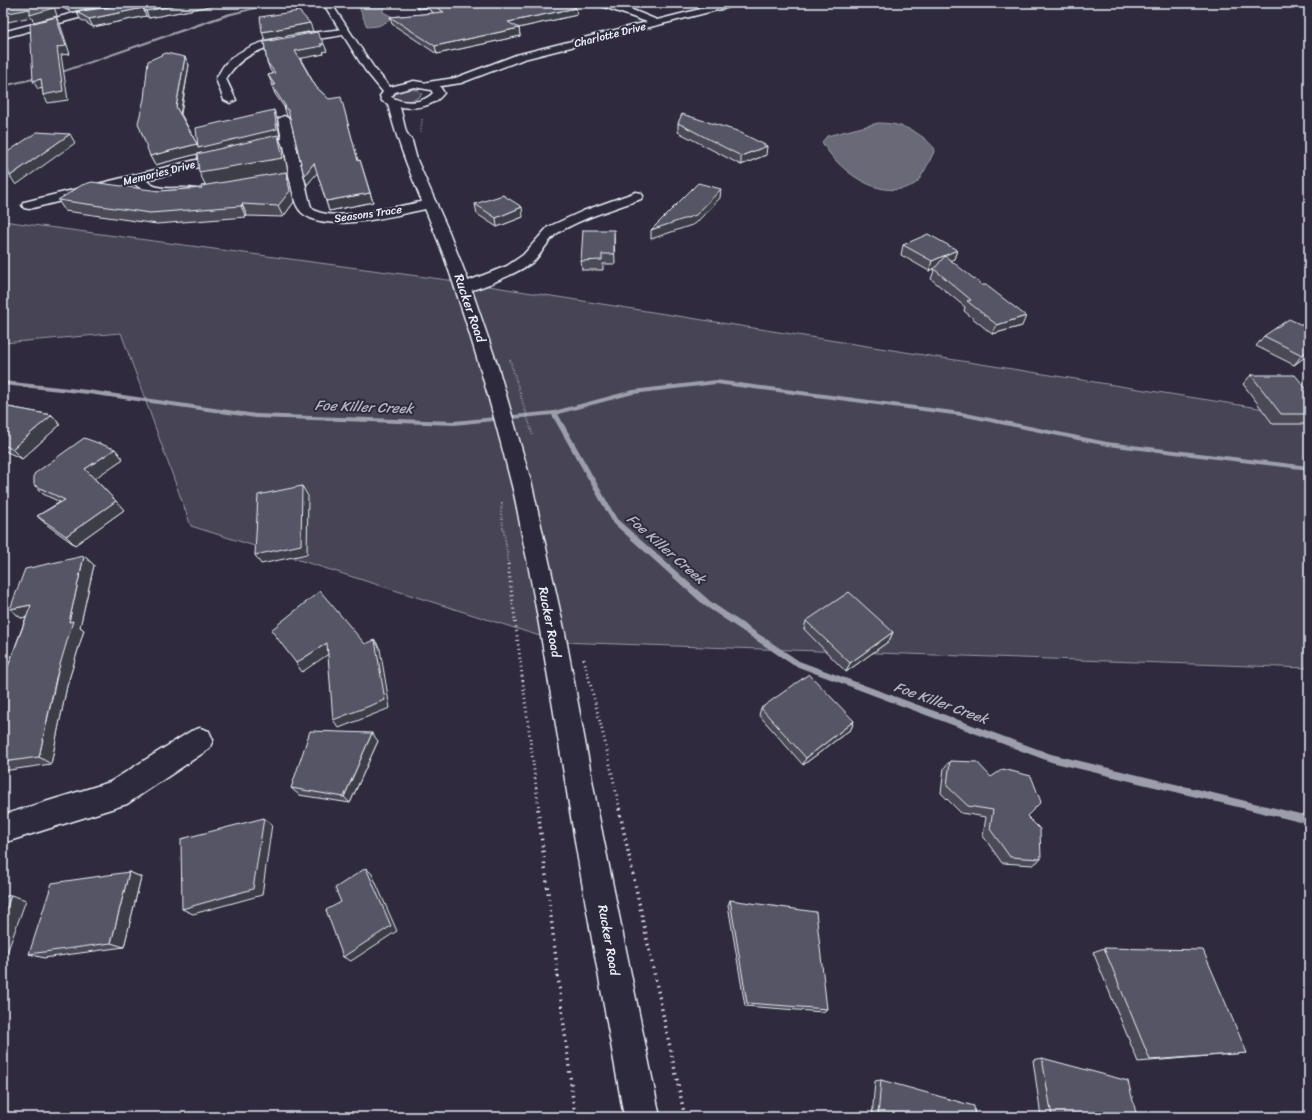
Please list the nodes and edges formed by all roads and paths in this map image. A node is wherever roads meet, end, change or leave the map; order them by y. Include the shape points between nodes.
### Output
1 (156, 3) edge
2 (327, 3) edge
3 (435, 3) edge
4 (597, 3) edge
5 (734, 3) edge
6 (421, 6) dead end
7 (658, 23) junction
8 (344, 32) junction
9 (3, 35) edge
10 (366, 62) junction
11 (487, 70) junction
12 (425, 85) junction
13 (390, 97) junction
14 (230, 100) dead end
15 (429, 100) junction
16 (417, 116) joint
17 (284, 119) edge
18 (421, 136) dead end
19 (289, 141) junction
20 (297, 176) junction
21 (137, 178) junction
22 (282, 179) edge
23 (206, 191) edge
24 (636, 196) dead end
25 (430, 204) junction
26 (29, 205) dead end
27 (463, 288) junction
28 (509, 357) dead end
29 (525, 436) junction
30 (502, 498) dead end
31 (584, 658) dead end
32 (200, 740) dead end
33 (3, 829) edge
34 (575, 1117) edge
35 (642, 1117) edge
36 (685, 1117) edge

1 - 9 street via 85,13
2 - 8 street, Rucker Road
3 - 6 street
4 - 7 street
5 - 7 street, Charlotte Drive
7 - 11 street, Charlotte Drive via 520,57
8 - 10 street, Rucker Road
8 - 14 street via 278,42 237,59 225,69 221,79
10 - 12 street, Rucker Road via 395,78
10 - 13 street, Rucker Road via 368,69 382,81
11 - 12 street, Charlotte Drive via 457,81
11 - 15 street, Charlotte Drive via 457,91
12 - 13 street, Charlotte Drive via 401,86
12 - 15 street via 438,90 439,93
13 - 15 street, Charlotte Drive via 406,105
13 - 25 street, Rucker Road via 400,132 408,134 411,160
15 - 16 street via 415,109
16 - 18 path
17 - 19 street, Seasons Trace
19 - 20 street, Seasons Trace
19 - 21 street, Memories Drive
20 - 22 street
20 - 25 street, Seasons Trace via 303,204 310,214 330,219 354,218
21 - 23 street via 145,188 171,193
21 - 26 street, Memories Drive
24 - 27 street via 558,227 528,258 512,269
25 - 27 street, Rucker Road
27 - 29 street, Rucker Road via 497,395
28 - 29 path via 520,390
29 - 35 street, Rucker Road via 522,485 553,633
30 - 34 path via 501,513 518,628 558,997
31 - 36 path via 605,742
32 - 33 street via 117,794

